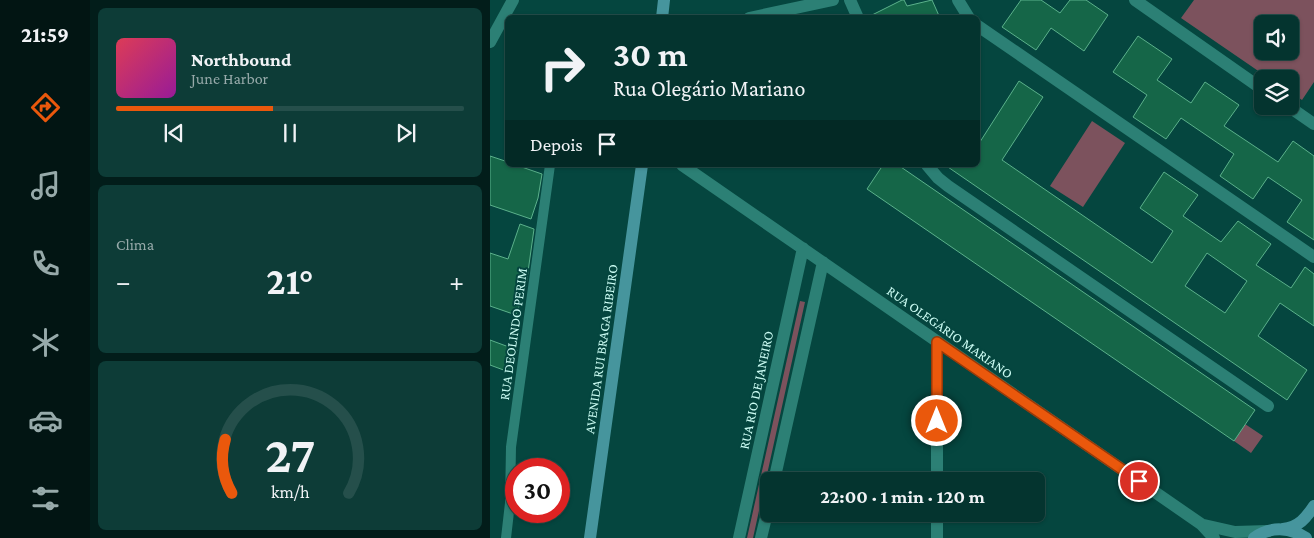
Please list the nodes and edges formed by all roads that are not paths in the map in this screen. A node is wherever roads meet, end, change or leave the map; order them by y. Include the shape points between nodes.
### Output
1 (513, 0) edge
2 (664, 0) edge
3 (833, 0) edge
4 (850, 0) edge
5 (958, 0) edge
6 (1135, 0) edge
7 (662, 15) edge
8 (764, 15) edge
9 (857, 15) edge
10 (967, 15) edge
11 (980, 27) edge
12 (490, 42) edge
13 (1254, 83) edge
14 (1299, 114) edge
15 (1314, 124) edge
16 (550, 167) edge
17 (642, 167) edge
18 (685, 167) edge
19 (929, 167) edge
20 (803, 248) junction
21 (1314, 257) edge
22 (823, 262) junction
23 (937, 342) junction
24 (1268, 406) dead end
25 (776, 472) edge
26 (937, 472) edge
27 (1314, 506) edge
28 (765, 522) edge
29 (937, 522) edge
30 (1201, 524) junction
31 (1283, 529) junction
32 (1269, 531) junction
33 (506, 538) edge
34 (590, 538) edge
35 (739, 538) edge
36 (762, 538) edge
37 (938, 538) edge
38 (1214, 538) edge
39 (1254, 538) edge
40 (1306, 538) edge

1 - 12 street
2 - 7 main road
3 - 8 street
4 - 9 street
5 - 10 street
6 - 13 street
11 - 21 street
14 - 15 street
16 - 33 lane, RUA DEOLINDO PERIM via 511,447
17 - 34 main road, AVENIDA RUI BRAGA RIBEIRO
18 - 20 street, RUA OLEGÁRIO MARIANO
19 - 24 street via 948,186
20 - 22 street, RUA OLEGÁRIO MARIANO
20 - 35 street, RUA RIO DE JANEIRO
22 - 23 street, RUA OLEGÁRIO MARIANO
22 - 25 street
23 - 26 street
23 - 30 street, RUA OLEGÁRIO MARIANO
27 - 31 main road via 1301,522
28 - 36 street
29 - 37 street
30 - 32 street, RUA OLEGÁRIO MARIANO via 1234,532
30 - 38 street, RUA OLEGÁRIO MARIANO
31 - 32 main road
31 - 40 main road
32 - 39 main road

